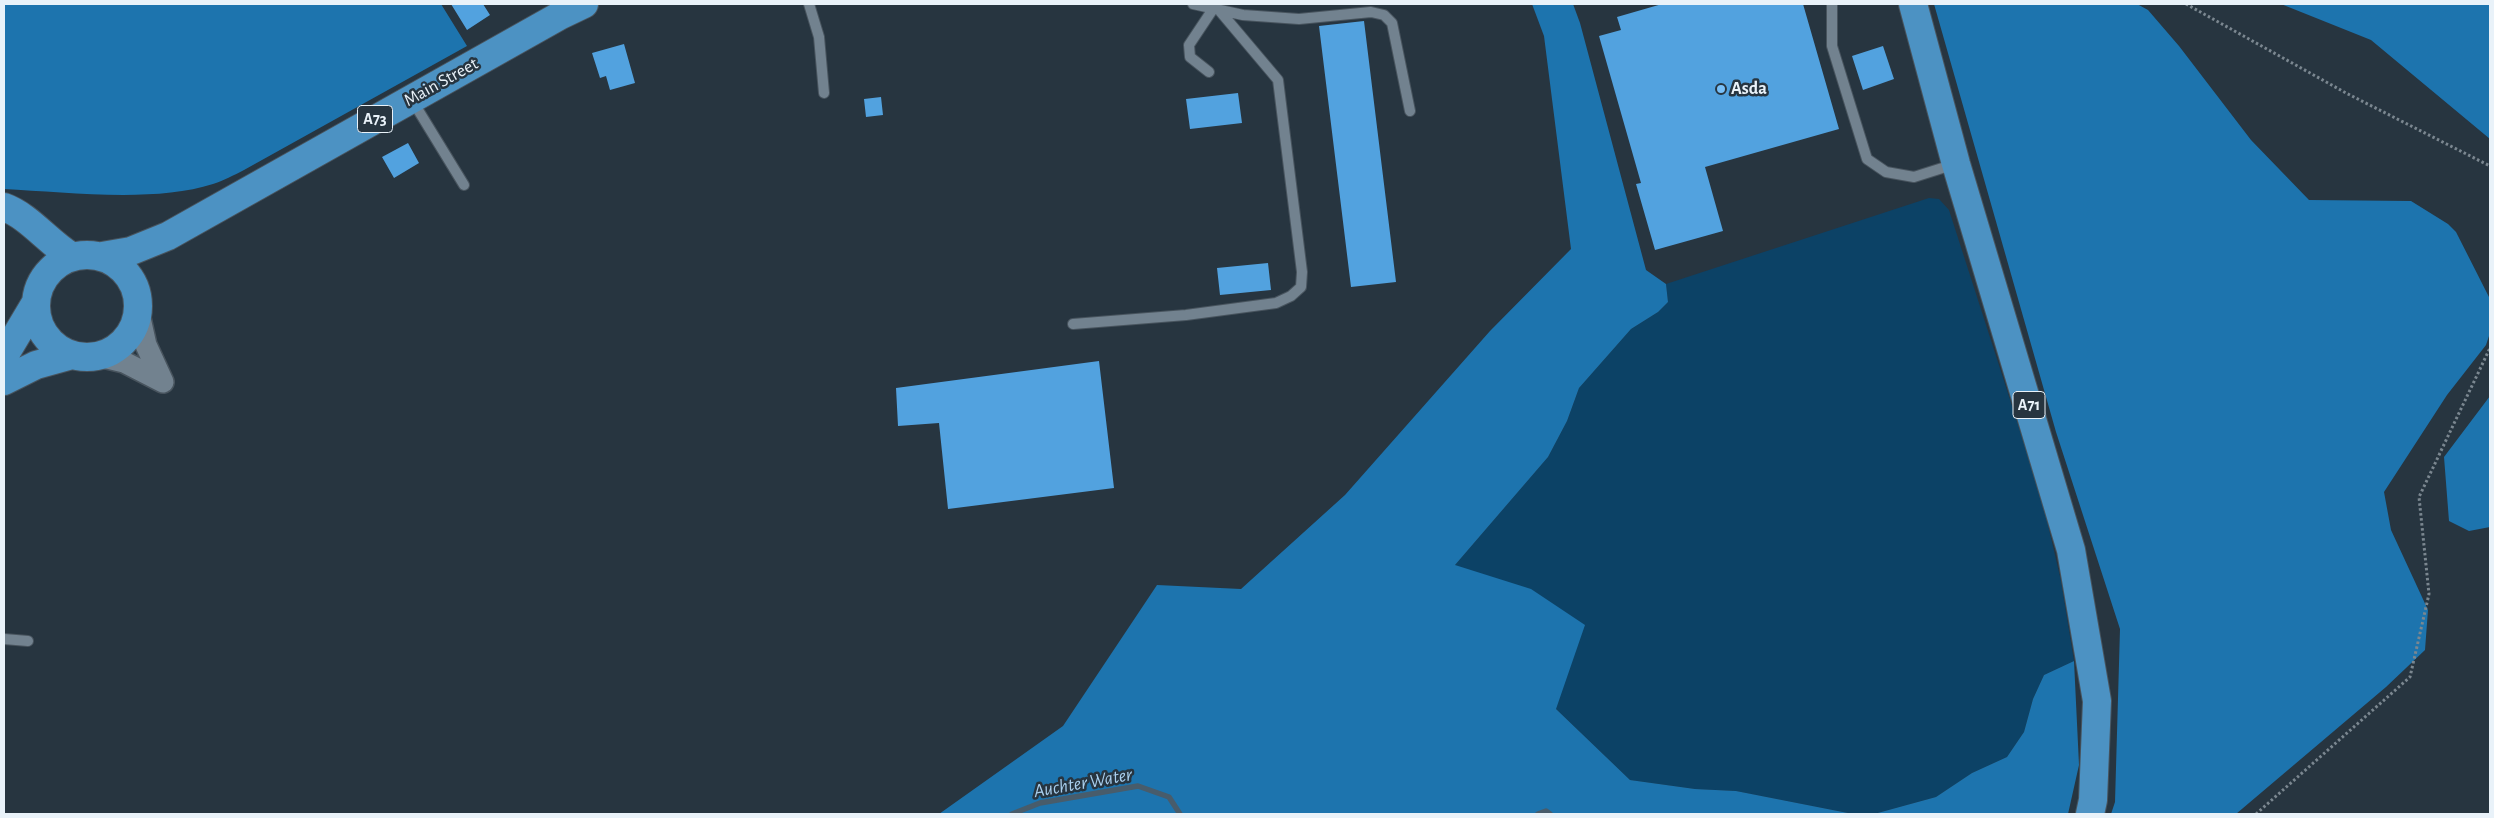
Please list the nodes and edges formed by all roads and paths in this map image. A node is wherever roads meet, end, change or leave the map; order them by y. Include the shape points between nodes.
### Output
1 (809, 4) edge
2 (1193, 4) edge
3 (1832, 4) edge
4 (1913, 4) edge
5 (2186, 4) edge
6 (566, 7) edge
7 (1216, 9) junction
8 (1209, 72) dead end
9 (824, 93) dead end
10 (411, 99) junction
11 (1410, 110) dead end
12 (1956, 164) junction
13 (2490, 166) edge
14 (464, 185) dead end
15 (4, 207) edge
16 (31, 226) junction
17 (168, 236) junction
18 (71, 256) junction
19 (102, 256) junction
20 (37, 296) junction
21 (138, 302) junction
22 (1073, 324) dead end
23 (2490, 348) edge
24 (72, 355) junction
25 (4, 356) edge
26 (99, 356) junction
27 (4, 381) edge
28 (4, 639) edge
29 (28, 641) dead end
30 (2090, 814) edge
31 (2256, 814) edge

1 - 9 lane via 819,37
2 - 7 lane
3 - 12 lane via 1832,46 1867,160 1886,172 1914,177
4 - 12 main road, A71
5 - 13 path via 2346,93
6 - 10 main road, Main Street / A73
7 - 8 lane via 1189,45 1190,57
7 - 11 lane via 1243,15 1299,19 1371,12 1384,15 1392,23
7 - 22 lane via 1278,80 1302,272 1301,287 1276,303 1186,315
10 - 14 lane
10 - 17 main road, Main Street / A73
12 - 30 main road, A71 via 2071,550 2097,702
15 - 16 main road
16 - 18 main road
16 - 20 main road via 42,266
17 - 19 main road, Main Street / A73 via 131,251
17 - 21 main road, Main Street / A73 via 152,253 142,277
18 - 19 main road, A73
18 - 20 main road via 46,275
19 - 21 main road via 125,271 133,282
20 - 24 main road via 38,321 45,336 57,348
20 - 25 main road
21 - 26 main road, A73 via 135,325 126,339 114,350
21 - 26 street via 146,345 163,382 124,362
23 - 31 path via 2419,497 2430,594 2410,677
24 - 26 main road
24 - 27 main road via 36,365
28 - 29 lane

